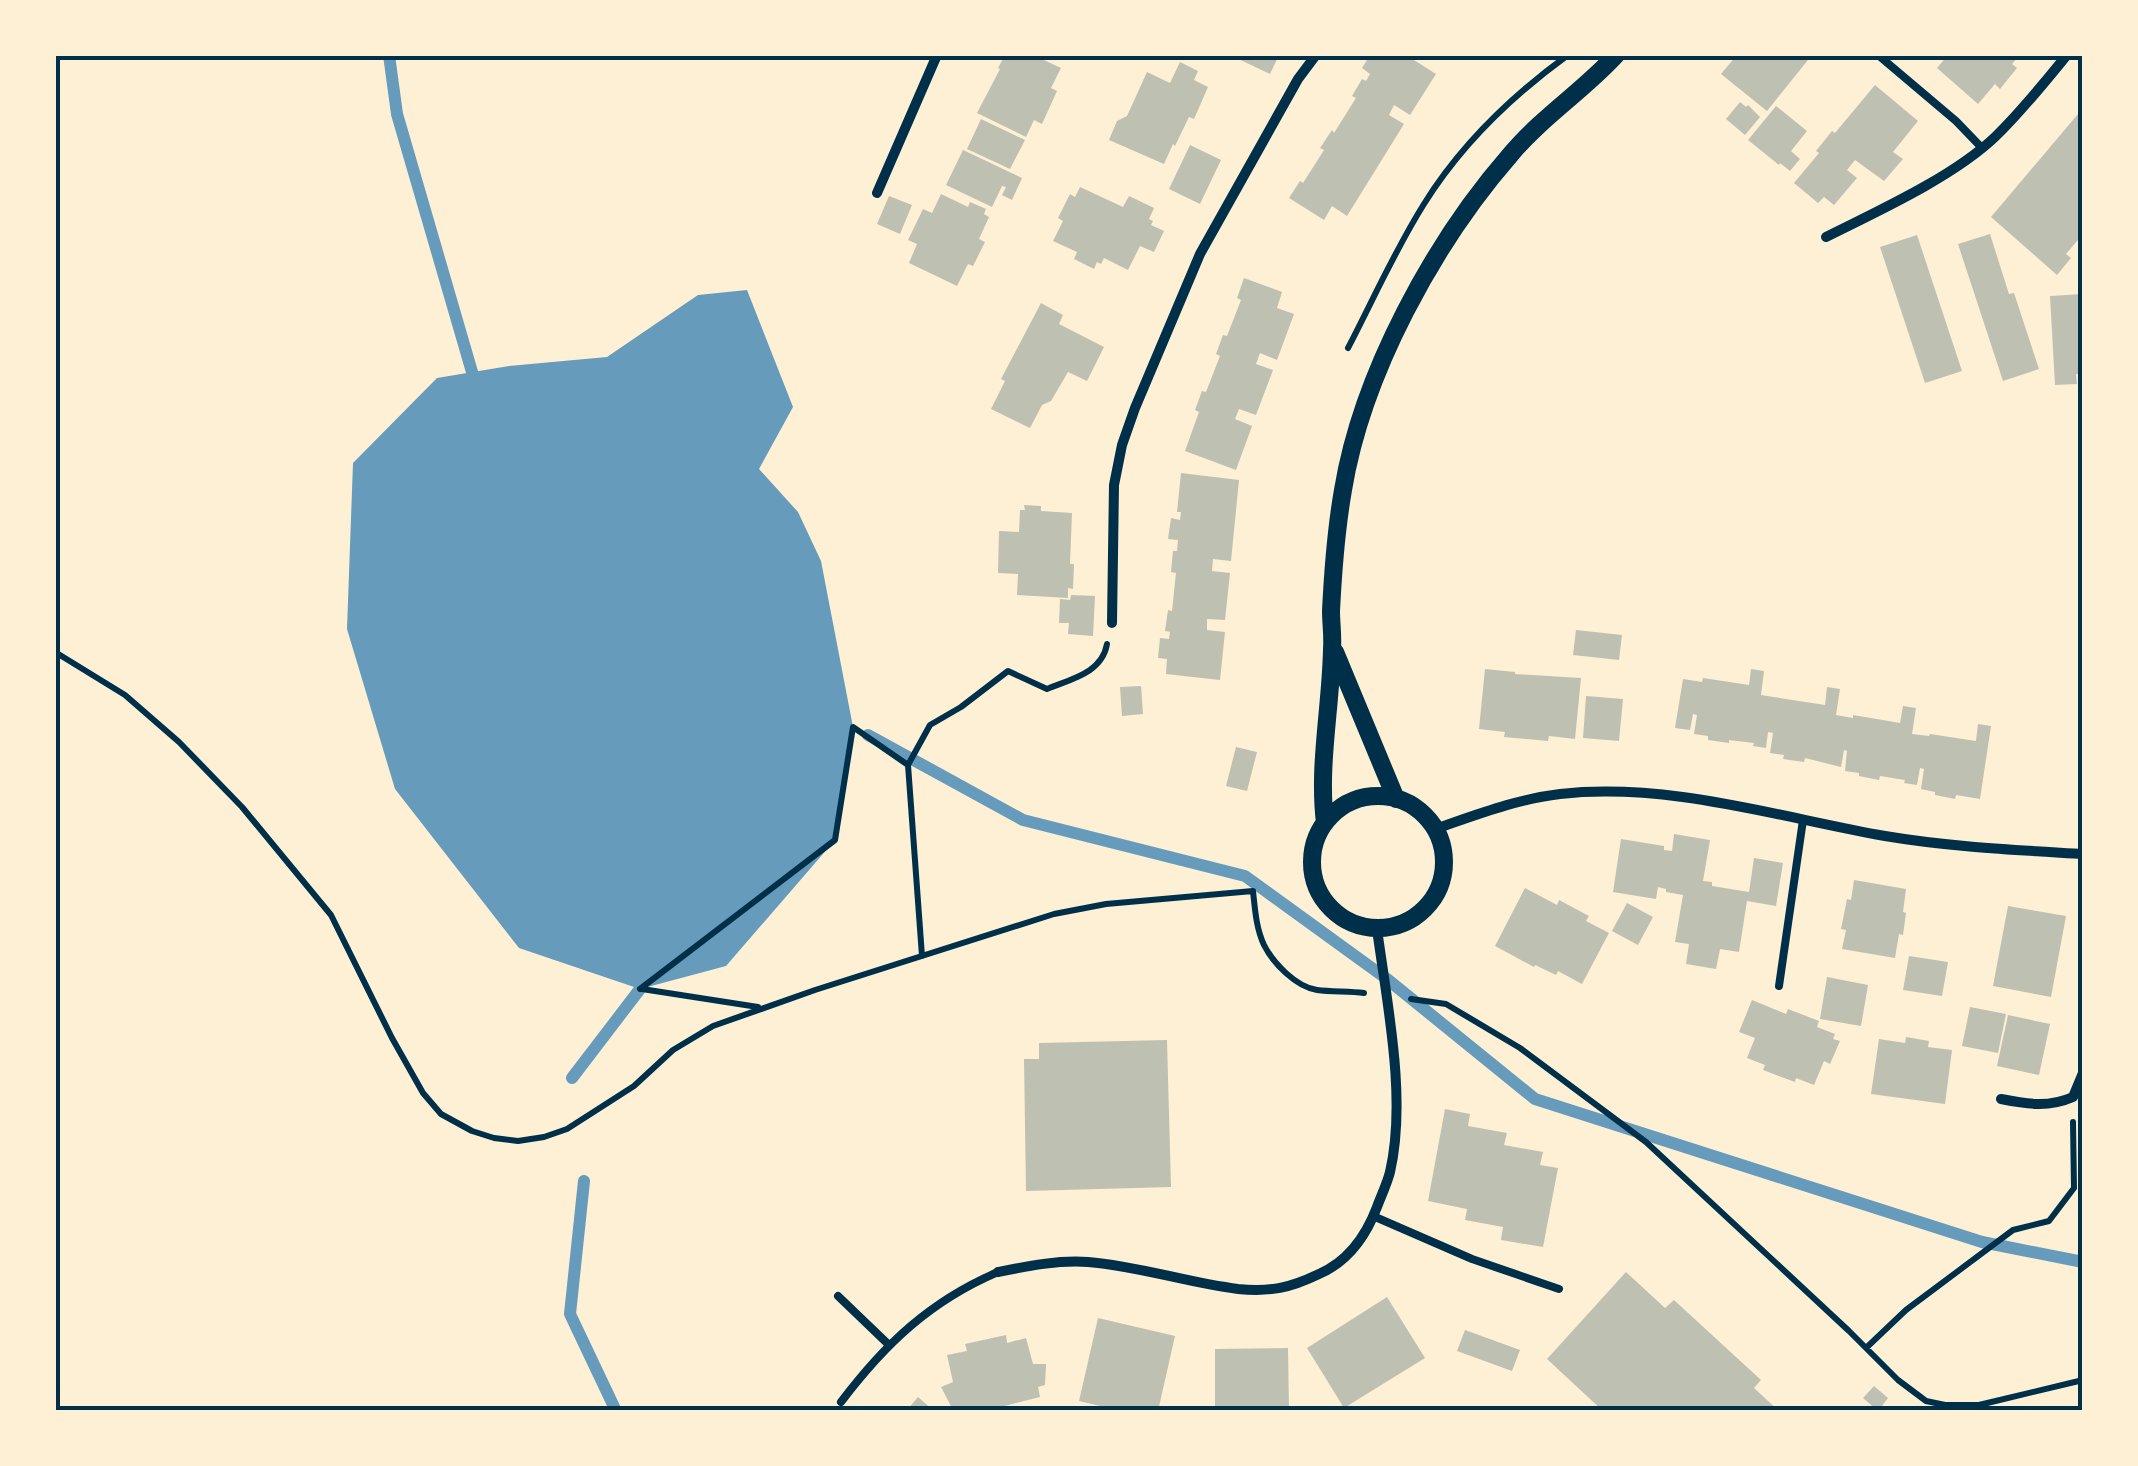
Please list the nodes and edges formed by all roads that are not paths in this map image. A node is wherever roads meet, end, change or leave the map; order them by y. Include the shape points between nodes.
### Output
1 (937, 55) edge
2 (1316, 55) edge
3 (1616, 55) edge
4 (1878, 55) edge
5 (2067, 55) edge
6 (1982, 148) junction
7 (877, 193) dead end
8 (1826, 237) dead end
9 (1112, 623) road end
10 (1332, 647) junction
11 (1396, 798) junction
12 (1803, 820) junction
13 (1324, 822) junction
14 (1435, 828) junction
15 (2083, 854) edge
16 (1377, 929) junction
17 (1779, 986) dead end
18 (2083, 1073) edge
19 (2001, 1100) dead end
20 (1374, 1216) junction
21 (998, 1272) joint
22 (1558, 1289) dead end
23 (838, 1296) dead end
24 (888, 1344) junction
25 (841, 1402) dead end

1 - 7 street
2 - 9 street via 1200,254 1128,427 1114,485
3 - 10 street via 1489,180 1404,318 1371,390 1343,488
4 - 6 lane
5 - 6 street
6 - 8 street
10 - 11 street
10 - 13 street via 1320,788
11 - 13 street via 1357,799
11 - 14 street
12 - 14 street via 1652,793 1608,792 1516,802
12 - 15 street via 1889,837
12 - 17 lane
13 - 16 street via 1314,841 1314,882 1338,916
14 - 16 street via 1443,847 1440,887 1415,918
16 - 20 street via 1396,1121 1390,1172
18 - 19 street via 2073,1097 2058,1104
20 - 21 street via 1342,1260 1292,1287 1229,1287 1086,1262
20 - 22 lane
21 - 24 lane via 950,1296
23 - 24 lane
24 - 25 lane

